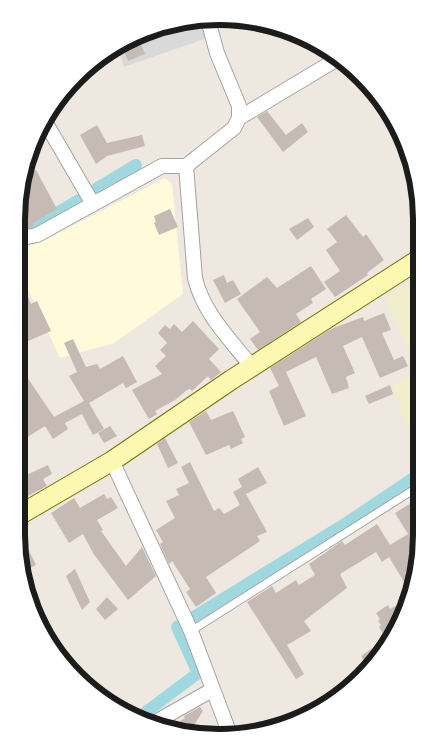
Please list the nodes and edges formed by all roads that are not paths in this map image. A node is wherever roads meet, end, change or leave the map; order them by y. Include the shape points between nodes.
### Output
1 (209, 25) edge
2 (333, 62) edge
3 (239, 118) junction
4 (48, 127) edge
5 (186, 166) junction
6 (93, 204) junction
7 (25, 237) edge
8 (413, 263) edge
9 (252, 367) junction
10 (112, 461) junction
11 (413, 490) edge
12 (25, 512) edge
13 (192, 631) junction
14 (212, 690) junction
15 (160, 720) edge
16 (228, 729) edge

1 - 3 street via 239,106
2 - 3 street
3 - 5 street via 234,128
4 - 6 street
5 - 6 street via 162,166
5 - 9 street via 199,296
6 - 7 street via 37,235
8 - 9 main road
9 - 10 main road
10 - 12 main road
10 - 13 street
11 - 13 lane
13 - 14 street
14 - 15 street
14 - 16 street

